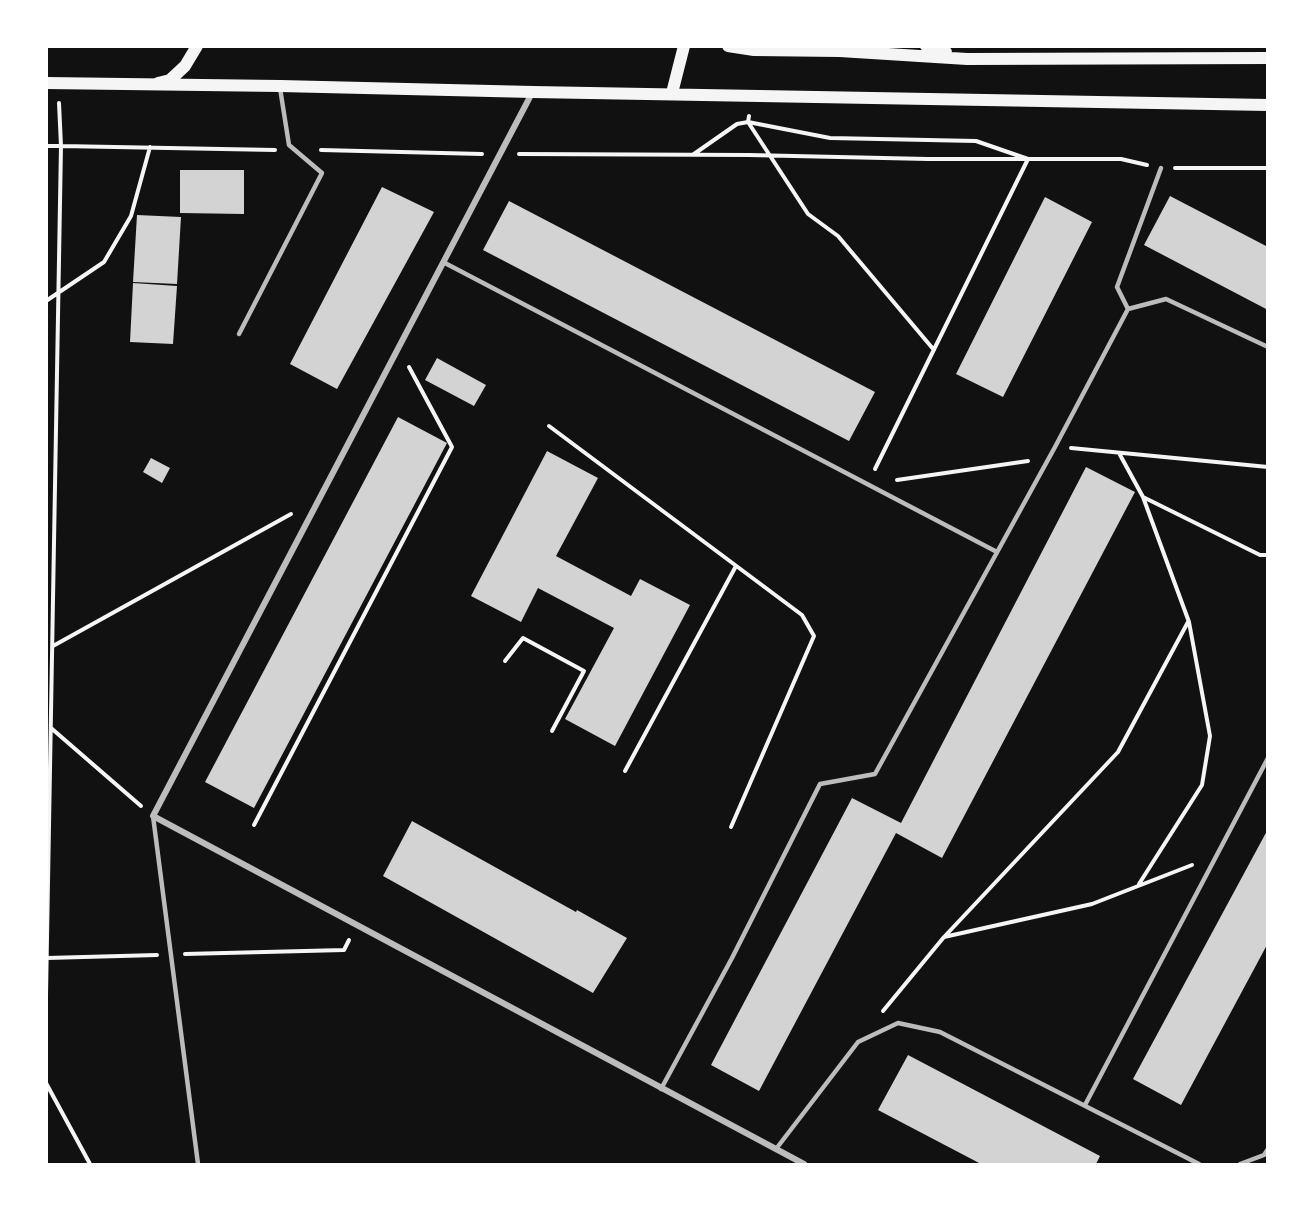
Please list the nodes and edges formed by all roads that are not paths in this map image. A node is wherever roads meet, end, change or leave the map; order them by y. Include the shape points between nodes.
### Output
1 (197, 46) edge
2 (684, 46) edge
3 (728, 46) edge
4 (926, 46) edge
5 (967, 58) junction
6 (1268, 58) edge
7 (46, 83) edge
8 (151, 85) junction
9 (280, 86) junction
10 (532, 92) junction
11 (672, 93) junction
12 (1268, 105) edge
13 (1161, 168) road end
14 (443, 262) junction
15 (1128, 309) junction
16 (239, 334) dead end
17 (1268, 346) edge
18 (997, 552) junction
19 (1268, 758) edge
20 (153, 816) junction
21 (662, 1089) junction
22 (1085, 1105) junction
23 (776, 1149) junction
24 (1268, 1149) edge
25 (198, 1164) edge
26 (804, 1164) edge
27 (1199, 1164) edge
28 (1240, 1164) edge

1 - 8 main road via 185,66 170,80
2 - 11 main road
3 - 5 main road
4 - 5 main road
5 - 6 main road
7 - 8 main road
8 - 9 main road
9 - 10 main road
9 - 16 lane via 289,145 322,173
10 - 11 main road
10 - 14 street
11 - 12 main road
13 - 15 lane via 1118,287
14 - 18 lane
14 - 20 street
15 - 17 lane via 1166,298
15 - 18 lane
18 - 21 lane via 875,774 820,784
19 - 22 lane
20 - 21 street
20 - 25 lane
21 - 23 street
22 - 23 lane via 940,1032 898,1023 858,1042
22 - 27 lane
23 - 26 street
24 - 28 lane via 1264,1155

